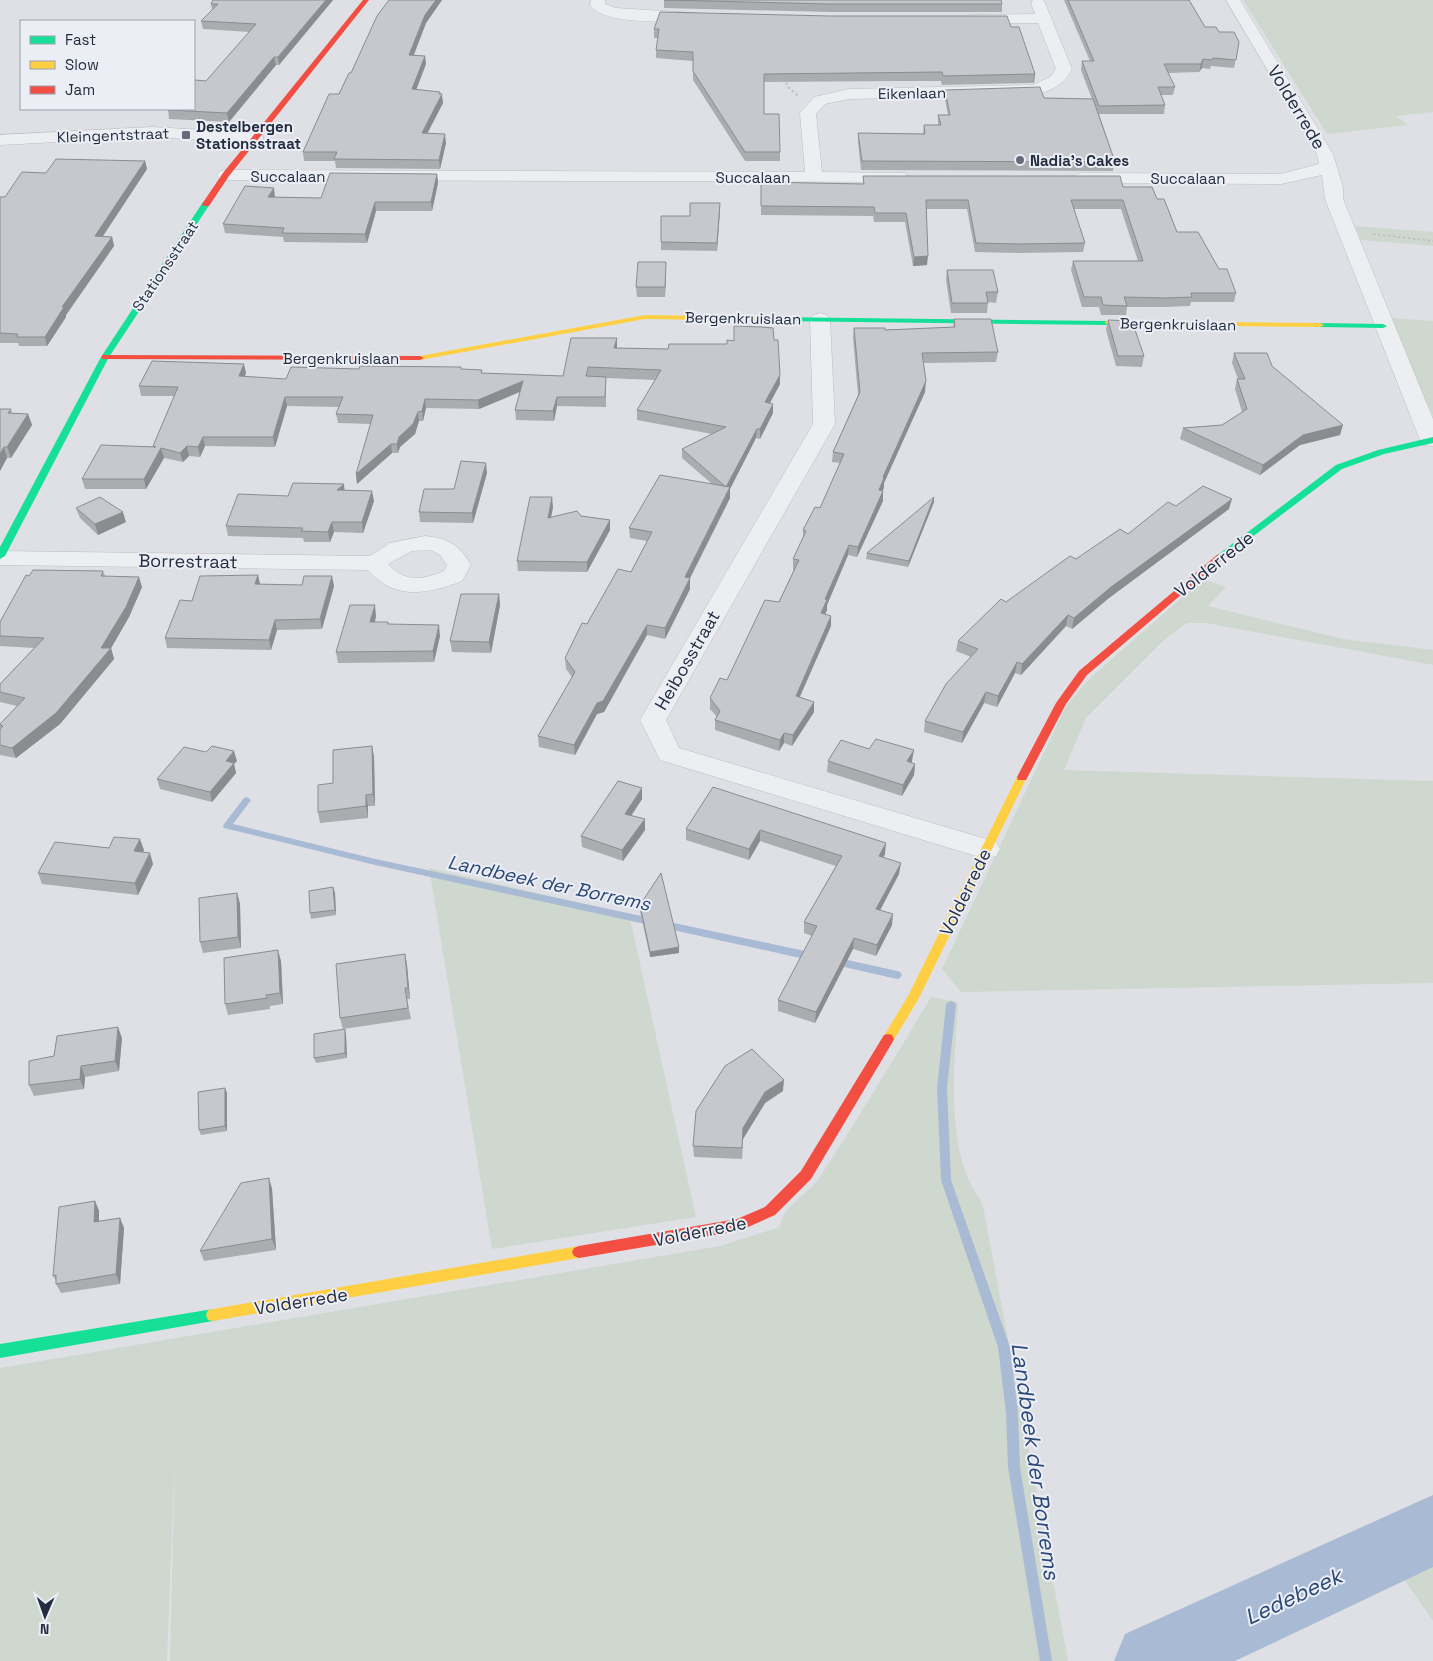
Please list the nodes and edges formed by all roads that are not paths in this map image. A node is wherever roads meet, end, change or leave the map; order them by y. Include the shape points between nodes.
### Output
1 (366, 0) edge
2 (598, 0) edge
3 (642, 0) edge
4 (1037, 0) edge
5 (1233, 0) edge
6 (655, 15) junction
7 (711, 18) edge
8 (1045, 18) junction
9 (958, 19) edge
10 (255, 138) junction
11 (0, 140) edge
12 (1328, 167) junction
13 (226, 175) junction
14 (814, 177) junction
15 (914, 177) edge
16 (1063, 178) edge
17 (1281, 178) junction
18 (1334, 199) junction
19 (820, 319) junction
20 (1384, 326) junction
21 (105, 357) junction
22 (1432, 440) edge
23 (0, 557) edge
24 (375, 563) dead end
25 (986, 849) junction
26 (0, 1351) edge

1 - 10 street, Stationsstraat
2 - 6 street via 597,5 606,12
3 - 6 street
4 - 8 street, Eikenlaan
5 - 12 street, Volderrede via 1325,154
6 - 7 street
8 - 9 street
8 - 14 street, Eikenlaan via 1064,70 1060,78 1050,85 1005,92 849,94 820,100 808,113
10 - 11 street, Kleingentstraat via 152,132
10 - 13 street, Stationsstraat
12 - 17 street, Succalaan
12 - 18 street, Volderrede
13 - 14 street, Succalaan
13 - 21 street, Stationsstraat
14 - 15 street, Succalaan
16 - 17 street, Succalaan
17 - 18 street, Succalaan via 1301,182
18 - 20 street, Volderrede
19 - 20 street, Bergenkruislaan
19 - 21 street, Bergenkruislaan via 645,317 425,358
19 - 25 street, Heibosstraat via 824,424 653,720 670,754
20 - 22 street, Volderrede
21 - 23 street, Stationsstraat
22 - 25 street, Volderrede via 1381,452 1338,467 1199,573 1083,673 1061,703
23 - 24 street, Borrestraat
25 - 26 street, Volderrede via 913,998 806,1175 784,1200 762,1218 730,1227

